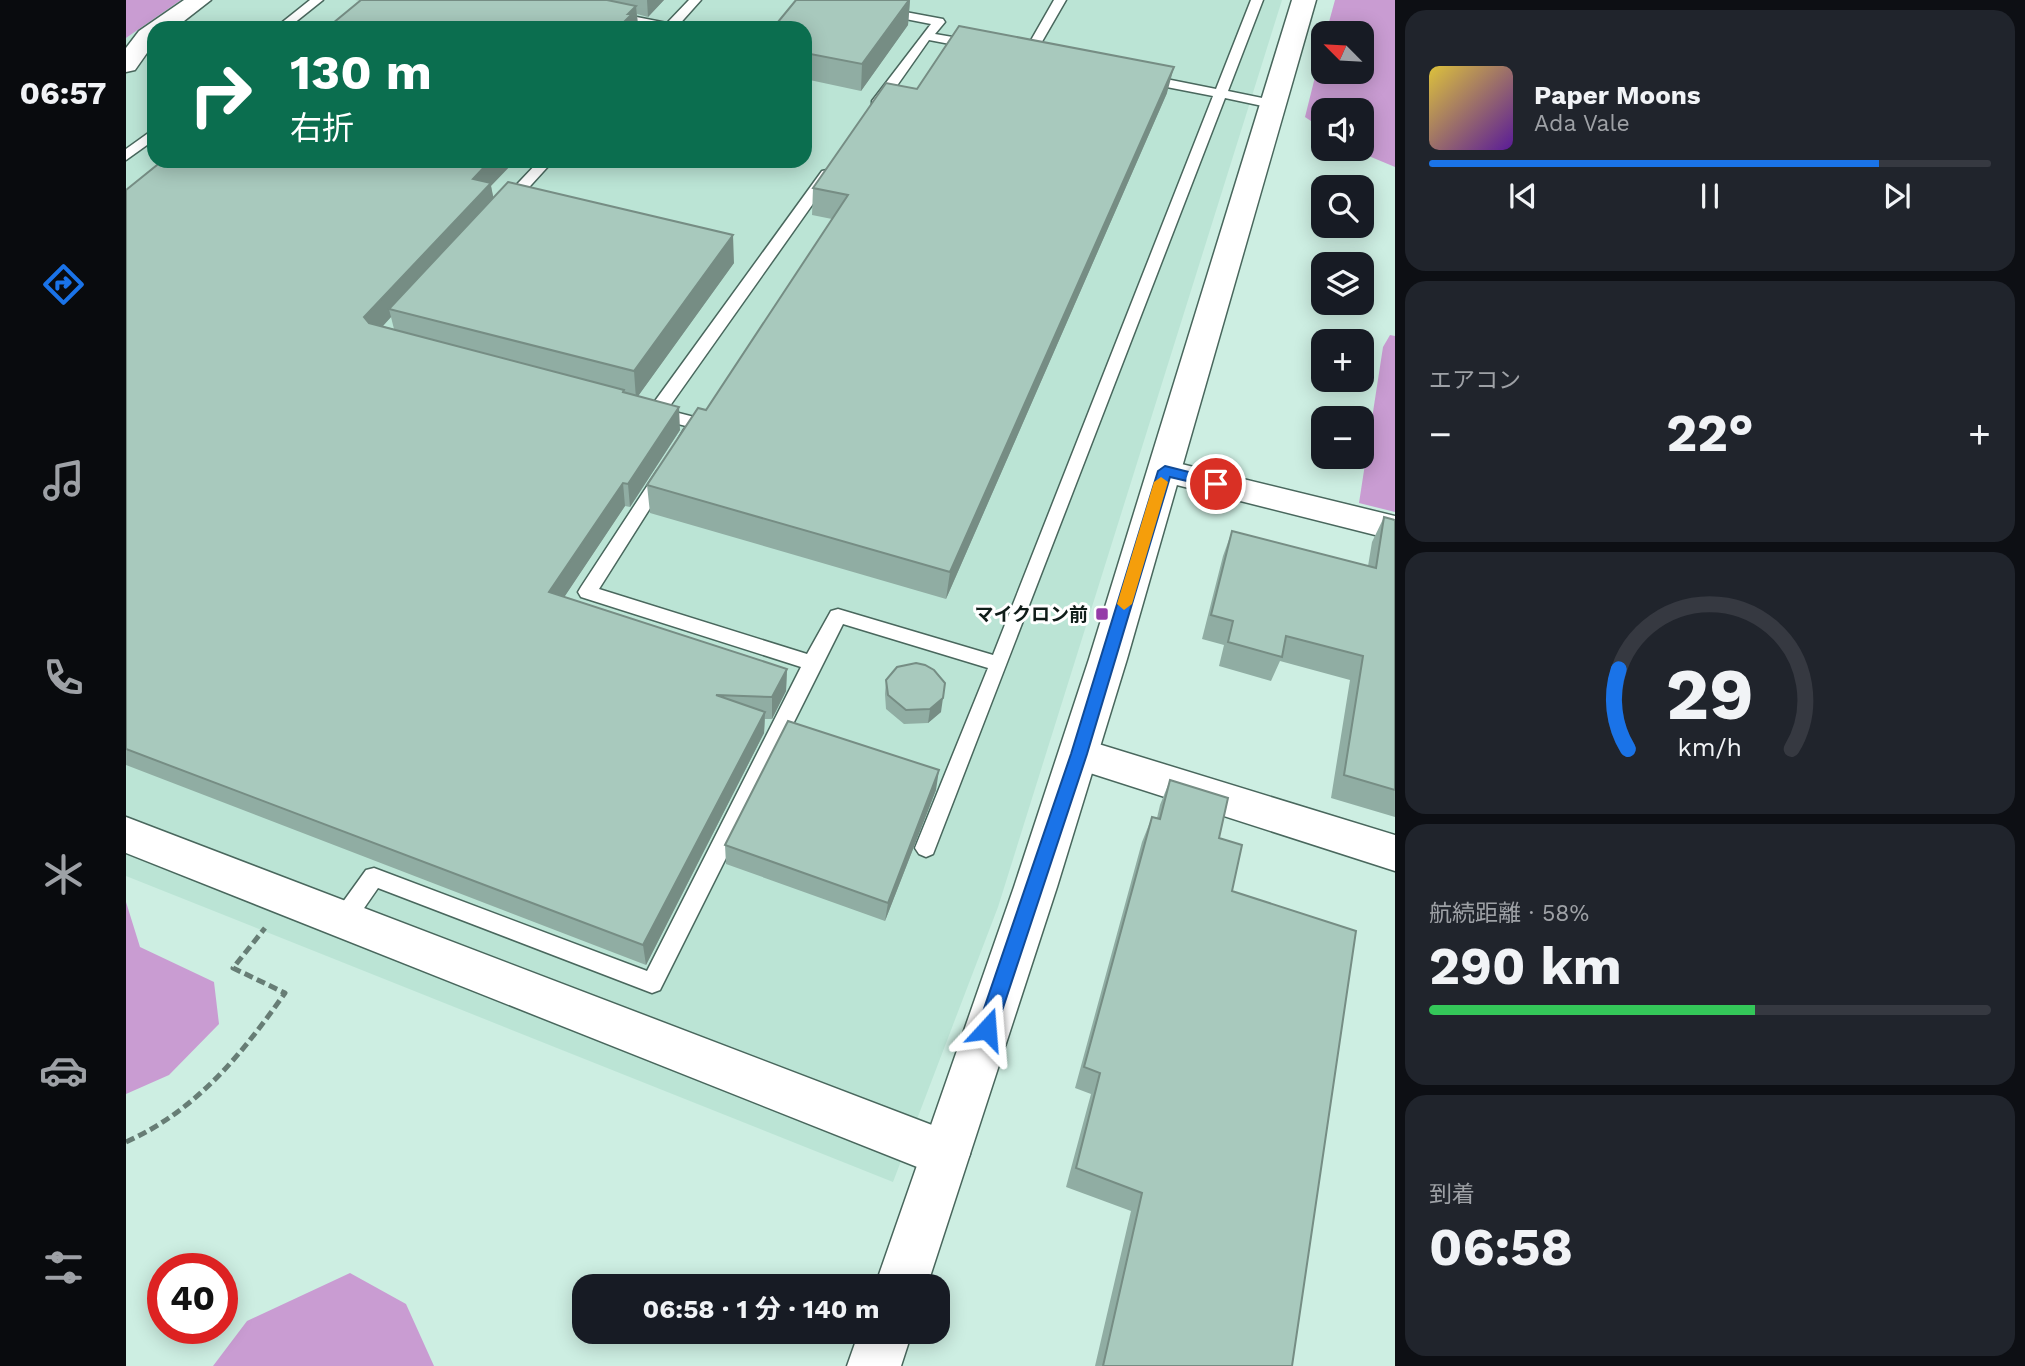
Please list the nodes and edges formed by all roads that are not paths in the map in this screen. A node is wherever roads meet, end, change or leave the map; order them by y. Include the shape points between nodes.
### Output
1 (199, 0) edge
2 (317, 0) edge
3 (695, 0) edge
4 (1060, 0) edge
5 (1257, 0) edge
6 (1304, 0) edge
7 (876, 10) edge
8 (594, 12) edge
9 (169, 21) edge
10 (290, 21) edge
11 (636, 21) edge
12 (676, 21) edge
13 (147, 36) edge
14 (926, 36) junction
15 (990, 48) edge
16 (1028, 56) edge
17 (126, 65) edge
18 (1138, 77) edge
19 (1220, 94) junction
20 (1272, 104) junction
21 (871, 113) edge
22 (147, 139) edge
23 (126, 156) edge
24 (839, 158) edge
25 (540, 168) edge
26 (500, 211) edge
27 (1165, 471) junction
28 (1395, 528) edge
29 (813, 663) junction
30 (999, 664) junction
31 (1079, 754) junction
32 (126, 835) edge
33 (926, 848) dead end
34 (1395, 853) edge
35 (343, 920) junction
36 (945, 1154) junction
37 (905, 1274) edge
38 (882, 1344) edge
39 (874, 1366) edge

1 - 9 street
2 - 10 lane
3 - 12 lane
4 - 16 lane
5 - 19 lane
6 - 20 street
7 - 14 lane via 939,22
8 - 11 lane
13 - 17 street
14 - 15 lane
14 - 21 lane
18 - 19 lane
19 - 20 lane
19 - 30 lane
20 - 27 street
22 - 23 lane
24 - 29 lane via 650,411 696,423 587,592
25 - 26 lane
27 - 28 street
27 - 31 street
29 - 30 lane via 838,616
29 - 35 lane via 652,983 374,877
30 - 33 lane
31 - 34 street
31 - 36 street
32 - 35 street
35 - 36 street
36 - 37 street
38 - 39 street

